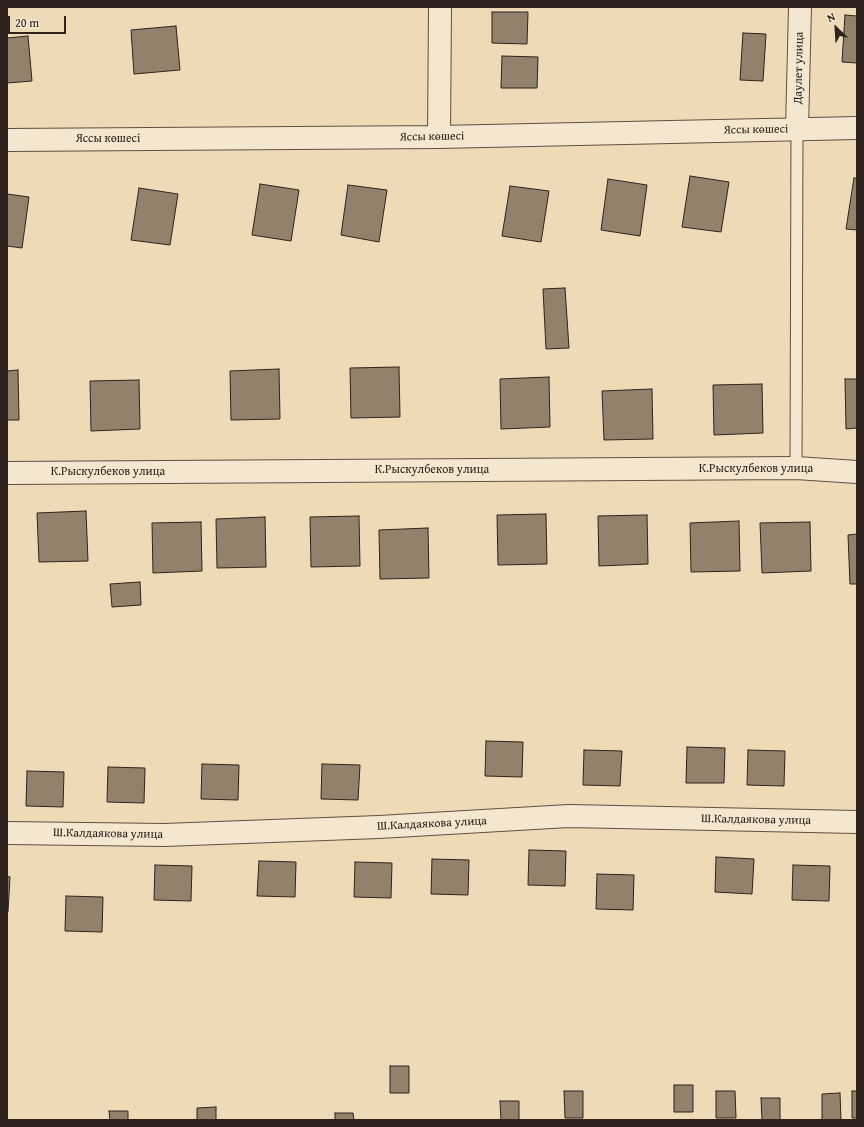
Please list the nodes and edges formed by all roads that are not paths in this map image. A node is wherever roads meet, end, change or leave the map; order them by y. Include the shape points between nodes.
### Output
1 (440, 7) edge
2 (800, 7) edge
3 (857, 128) edge
4 (798, 129) junction
5 (439, 137) junction
6 (7, 140) edge
7 (796, 468) junction
8 (857, 472) edge
9 (7, 473) edge
10 (857, 822) edge
11 (7, 833) edge

1 - 5 street
2 - 4 street, Даулет улица
3 - 4 street, Яссы көшесі
4 - 5 street, Яссы көшесі
4 - 7 lane
5 - 6 street, Яссы көшесі
7 - 8 street, К.Рыскулбеков улица
7 - 9 street, К.Рыскулбеков улица
10 - 11 street, Ш.Калдаякова улица via 569,816 379,827 164,835

